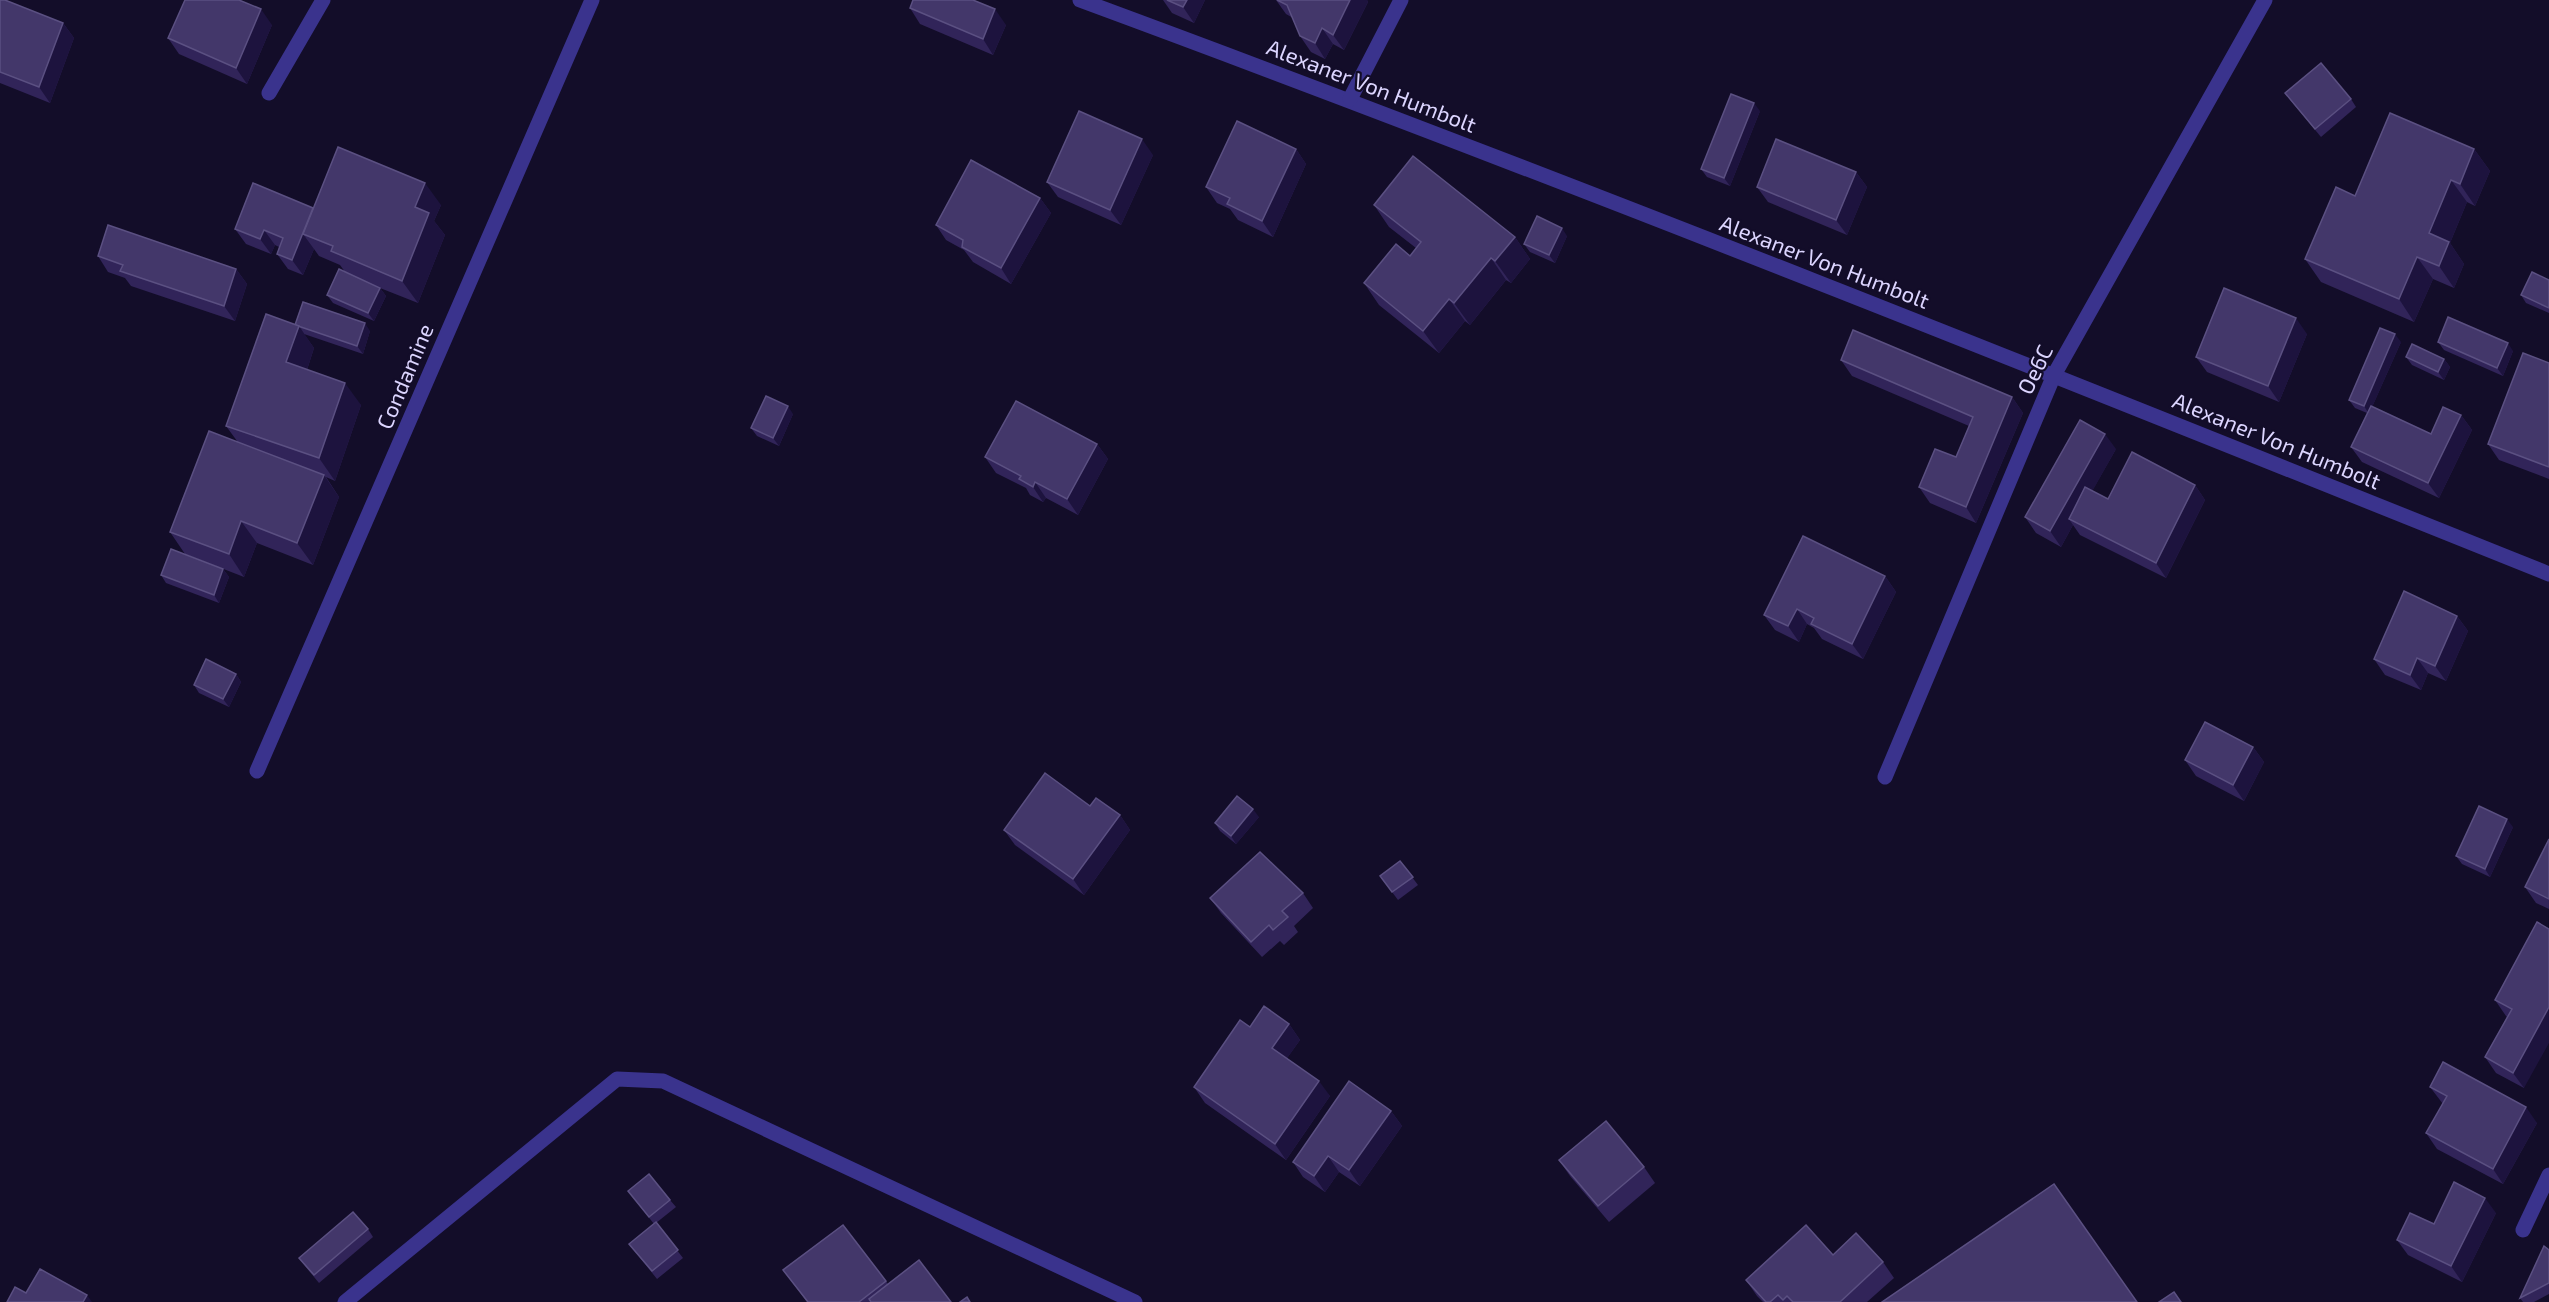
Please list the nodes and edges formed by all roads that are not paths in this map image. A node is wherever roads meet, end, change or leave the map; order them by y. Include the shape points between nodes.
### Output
1 (323, 0) edge
2 (592, 0) edge
3 (1080, 0) edge
4 (1401, 0) edge
5 (2265, 0) edge
6 (269, 93) dead end
7 (1350, 99) junction
8 (2054, 375) junction
9 (2549, 574) edge
10 (257, 771) dead end
11 (1885, 777) dead end
12 (2549, 1175) edge
13 (2523, 1230) dead end
14 (345, 1302) edge
15 (1135, 1302) edge

1 - 6 street
2 - 10 street, Condamine
3 - 7 street, Alexaner Von Humbolt
4 - 7 street
5 - 8 street, Oe6C
7 - 8 street, Alexaner Von Humbolt
8 - 9 street, Alexaner Von Humbolt
8 - 11 street, Oe6C
12 - 13 street
14 - 15 street via 617,1079 641,1078 663,1081

